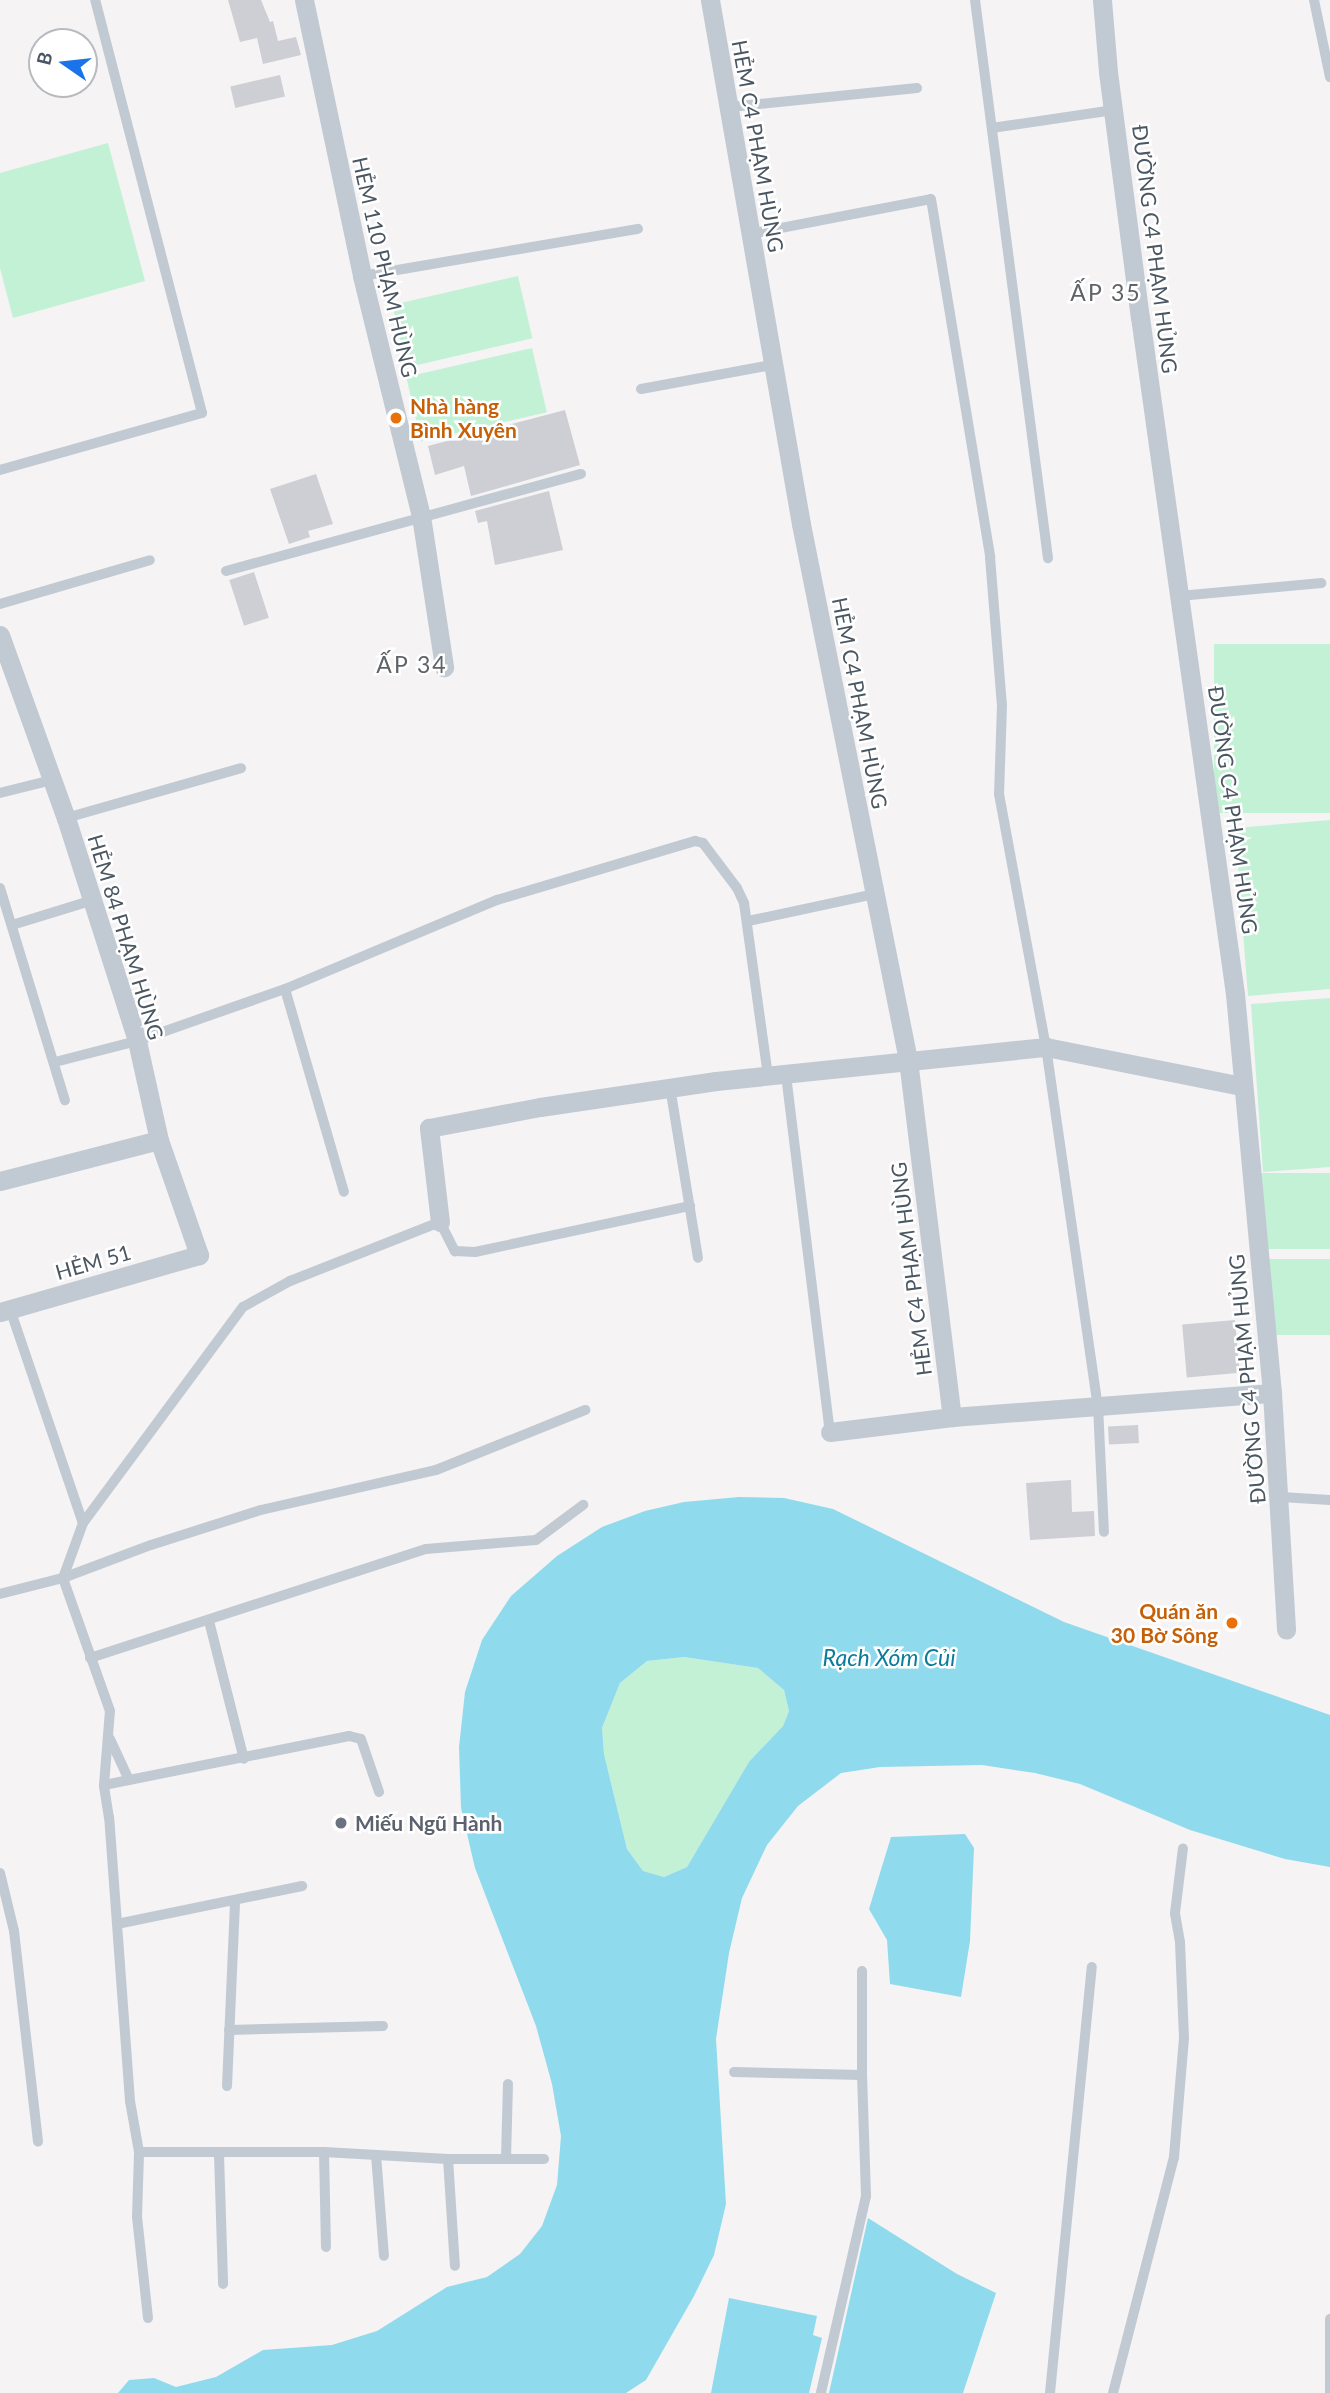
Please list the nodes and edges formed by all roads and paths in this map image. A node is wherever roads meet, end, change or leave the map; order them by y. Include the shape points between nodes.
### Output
1 (95, 0) edge
2 (304, 0) edge
3 (710, 0) edge
4 (975, 0) edge
5 (1102, 0) edge
6 (1314, 0) edge
7 (1330, 77) edge
8 (917, 88) dead end
9 (730, 107) junction
10 (1114, 110) junction
11 (992, 128) junction
12 (638, 229) dead end
13 (750, 234) junction
14 (362, 276) junction
15 (772, 365) junction
16 (641, 389) dead end
17 (0, 470) edge
18 (581, 474) dead end
19 (421, 516) junction
20 (1048, 558) dead end
21 (150, 560) dead end
22 (226, 570) dead end
23 (1321, 583) dead end
24 (1180, 596) junction
25 (0, 604) edge
26 (0, 635) edge
27 (444, 667) dead end
28 (241, 768) dead end
29 (52, 780) junction
30 (0, 793) edge
31 (66, 818) junction
32 (0, 888) edge
33 (875, 894) junction
34 (90, 901) junction
35 (748, 921) junction
36 (12, 925) junction
37 (285, 989) junction
38 (136, 1041) junction
39 (1046, 1047) junction
40 (908, 1060) junction
41 (55, 1062) junction
42 (777, 1075) junction
43 (1242, 1086) junction
44 (670, 1087) junction
45 (65, 1100) dead end
46 (159, 1140) junction
47 (0, 1181) edge
48 (344, 1192) dead end
49 (690, 1206) junction
50 (440, 1222) junction
51 (200, 1255) joint
52 (698, 1258) dead end
53 (5, 1310) edge
54 (1272, 1393) junction
55 (1098, 1406) junction
56 (585, 1410) dead end
57 (952, 1416) junction
58 (830, 1433) joint
59 (1281, 1497) junction
60 (1330, 1500) edge
61 (583, 1505) dead end
62 (83, 1522) junction
63 (1104, 1532) dead end
64 (63, 1578) junction
65 (0, 1594) edge
66 (209, 1621) junction
67 (1286, 1630) dead end
68 (90, 1658) junction
69 (109, 1738) junction
70 (244, 1759) junction
71 (129, 1780) junction
72 (104, 1785) junction
73 (379, 1792) dead end
74 (1183, 1848) dead end
75 (0, 1873) edge
76 (302, 1886) dead end
77 (235, 1900) junction
78 (117, 1924) junction
79 (1092, 1968) dead end
80 (862, 1971) dead end
81 (383, 2026) dead end
82 (229, 2030) junction
83 (734, 2072) dead end
84 (862, 2075) junction
85 (508, 2084) dead end
86 (227, 2086) dead end
87 (38, 2142) dead end
88 (139, 2152) junction
89 (324, 2152) junction
90 (219, 2154) junction
91 (376, 2155) junction
92 (448, 2159) junction
93 (506, 2159) junction
94 (544, 2159) dead end
95 (326, 2247) dead end
96 (384, 2256) dead end
97 (455, 2266) dead end
98 (223, 2284) dead end
99 (148, 2318) dead end
100 (1330, 2319) edge
101 (821, 2393) edge
102 (1050, 2393) edge
103 (1113, 2393) edge
104 (1330, 2393) edge

1 - 17 lane via 202,413
2 - 14 street, HẺM 110 PHẠM HÙNG
3 - 9 street, HẺM C4 PHẠM HÙNG
4 - 11 lane
5 - 10 street, ĐƯỜNG C4 PHẠM HỦNG
6 - 7 lane
8 - 9 lane
9 - 13 street, HẺM C4 PHẠM HÙNG
10 - 11 lane
10 - 24 street, ĐƯỜNG C4 PHẠM HỦNG
11 - 20 lane
12 - 14 lane
13 - 15 street, HẺM C4 PHẠM HÙNG
13 - 39 lane via 931,199 990,557 1002,705 999,794
14 - 19 street, HẺM 110 PHẠM HÙNG
15 - 16 lane
15 - 33 street, HẺM C4 PHẠM HÙNG
18 - 19 lane
19 - 22 lane
19 - 27 street, HẺM 110 PHẠM HÙNG
21 - 25 lane
23 - 24 lane
24 - 43 street, ĐƯỜNG C4 PHẠM HỦNG via 1236,993
26 - 29 street, HẺM 84 PHẠM HÙNG
28 - 31 lane
29 - 30 lane
29 - 31 street, HẺM 84 PHẠM HÙNG
31 - 34 street, HẺM 84 PHẠM HÙNG
32 - 36 lane
33 - 35 lane
33 - 40 street, HẺM C4 PHẠM HÙNG
34 - 36 lane
34 - 38 street, HẺM 84 PHẠM HÙNG
35 - 37 lane via 737,888 703,843 695,841 497,900
35 - 42 lane
36 - 41 lane
37 - 38 lane
37 - 48 lane
38 - 41 lane
38 - 46 street, HẺM 84 PHẠM HÙNG
39 - 40 street
39 - 43 street
39 - 55 lane
40 - 42 street
40 - 57 street, HẺM C4 PHẠM HÙNG
41 - 45 lane
42 - 44 street
42 - 58 lane
43 - 54 street, ĐƯỜNG C4 PHẠM HỦNG
44 - 49 lane
44 - 50 street via 429,1128
46 - 47 street
46 - 51 street, HẺM 84 PHẠM HÙNG
49 - 50 lane via 475,1252 455,1251
49 - 52 lane
50 - 62 lane via 290,1281 243,1307
51 - 53 street, HẺM 51
53 - 62 lane
54 - 55 street
54 - 59 street, ĐƯỜNG C4 PHẠM HỦNG
55 - 57 street
55 - 63 lane
56 - 64 lane via 436,1470 261,1510
57 - 58 street
59 - 60 lane
59 - 67 street, ĐƯỜNG C4 PHẠM HỦNG
61 - 66 lane via 536,1540 426,1549
62 - 64 lane
64 - 65 lane
64 - 68 lane
66 - 68 lane
66 - 70 lane
68 - 69 lane via 110,1711
69 - 71 lane
69 - 72 lane
70 - 71 lane
70 - 73 lane via 355,1736 362,1739
71 - 72 lane
72 - 78 lane
74 - 103 lane via 1175,1913 1184,2038 1174,2157
75 - 87 lane via 14,1931
76 - 77 lane
77 - 78 lane
77 - 82 lane
78 - 88 lane via 130,2101
79 - 102 lane
80 - 84 lane
81 - 82 lane
82 - 86 lane
83 - 84 lane
84 - 101 lane via 866,2196
85 - 93 lane
88 - 90 lane
88 - 99 lane via 137,2217
89 - 90 lane
89 - 91 lane
89 - 95 lane
90 - 98 lane
91 - 92 lane
91 - 96 lane
92 - 93 lane
92 - 97 lane
93 - 94 lane
100 - 104 lane

